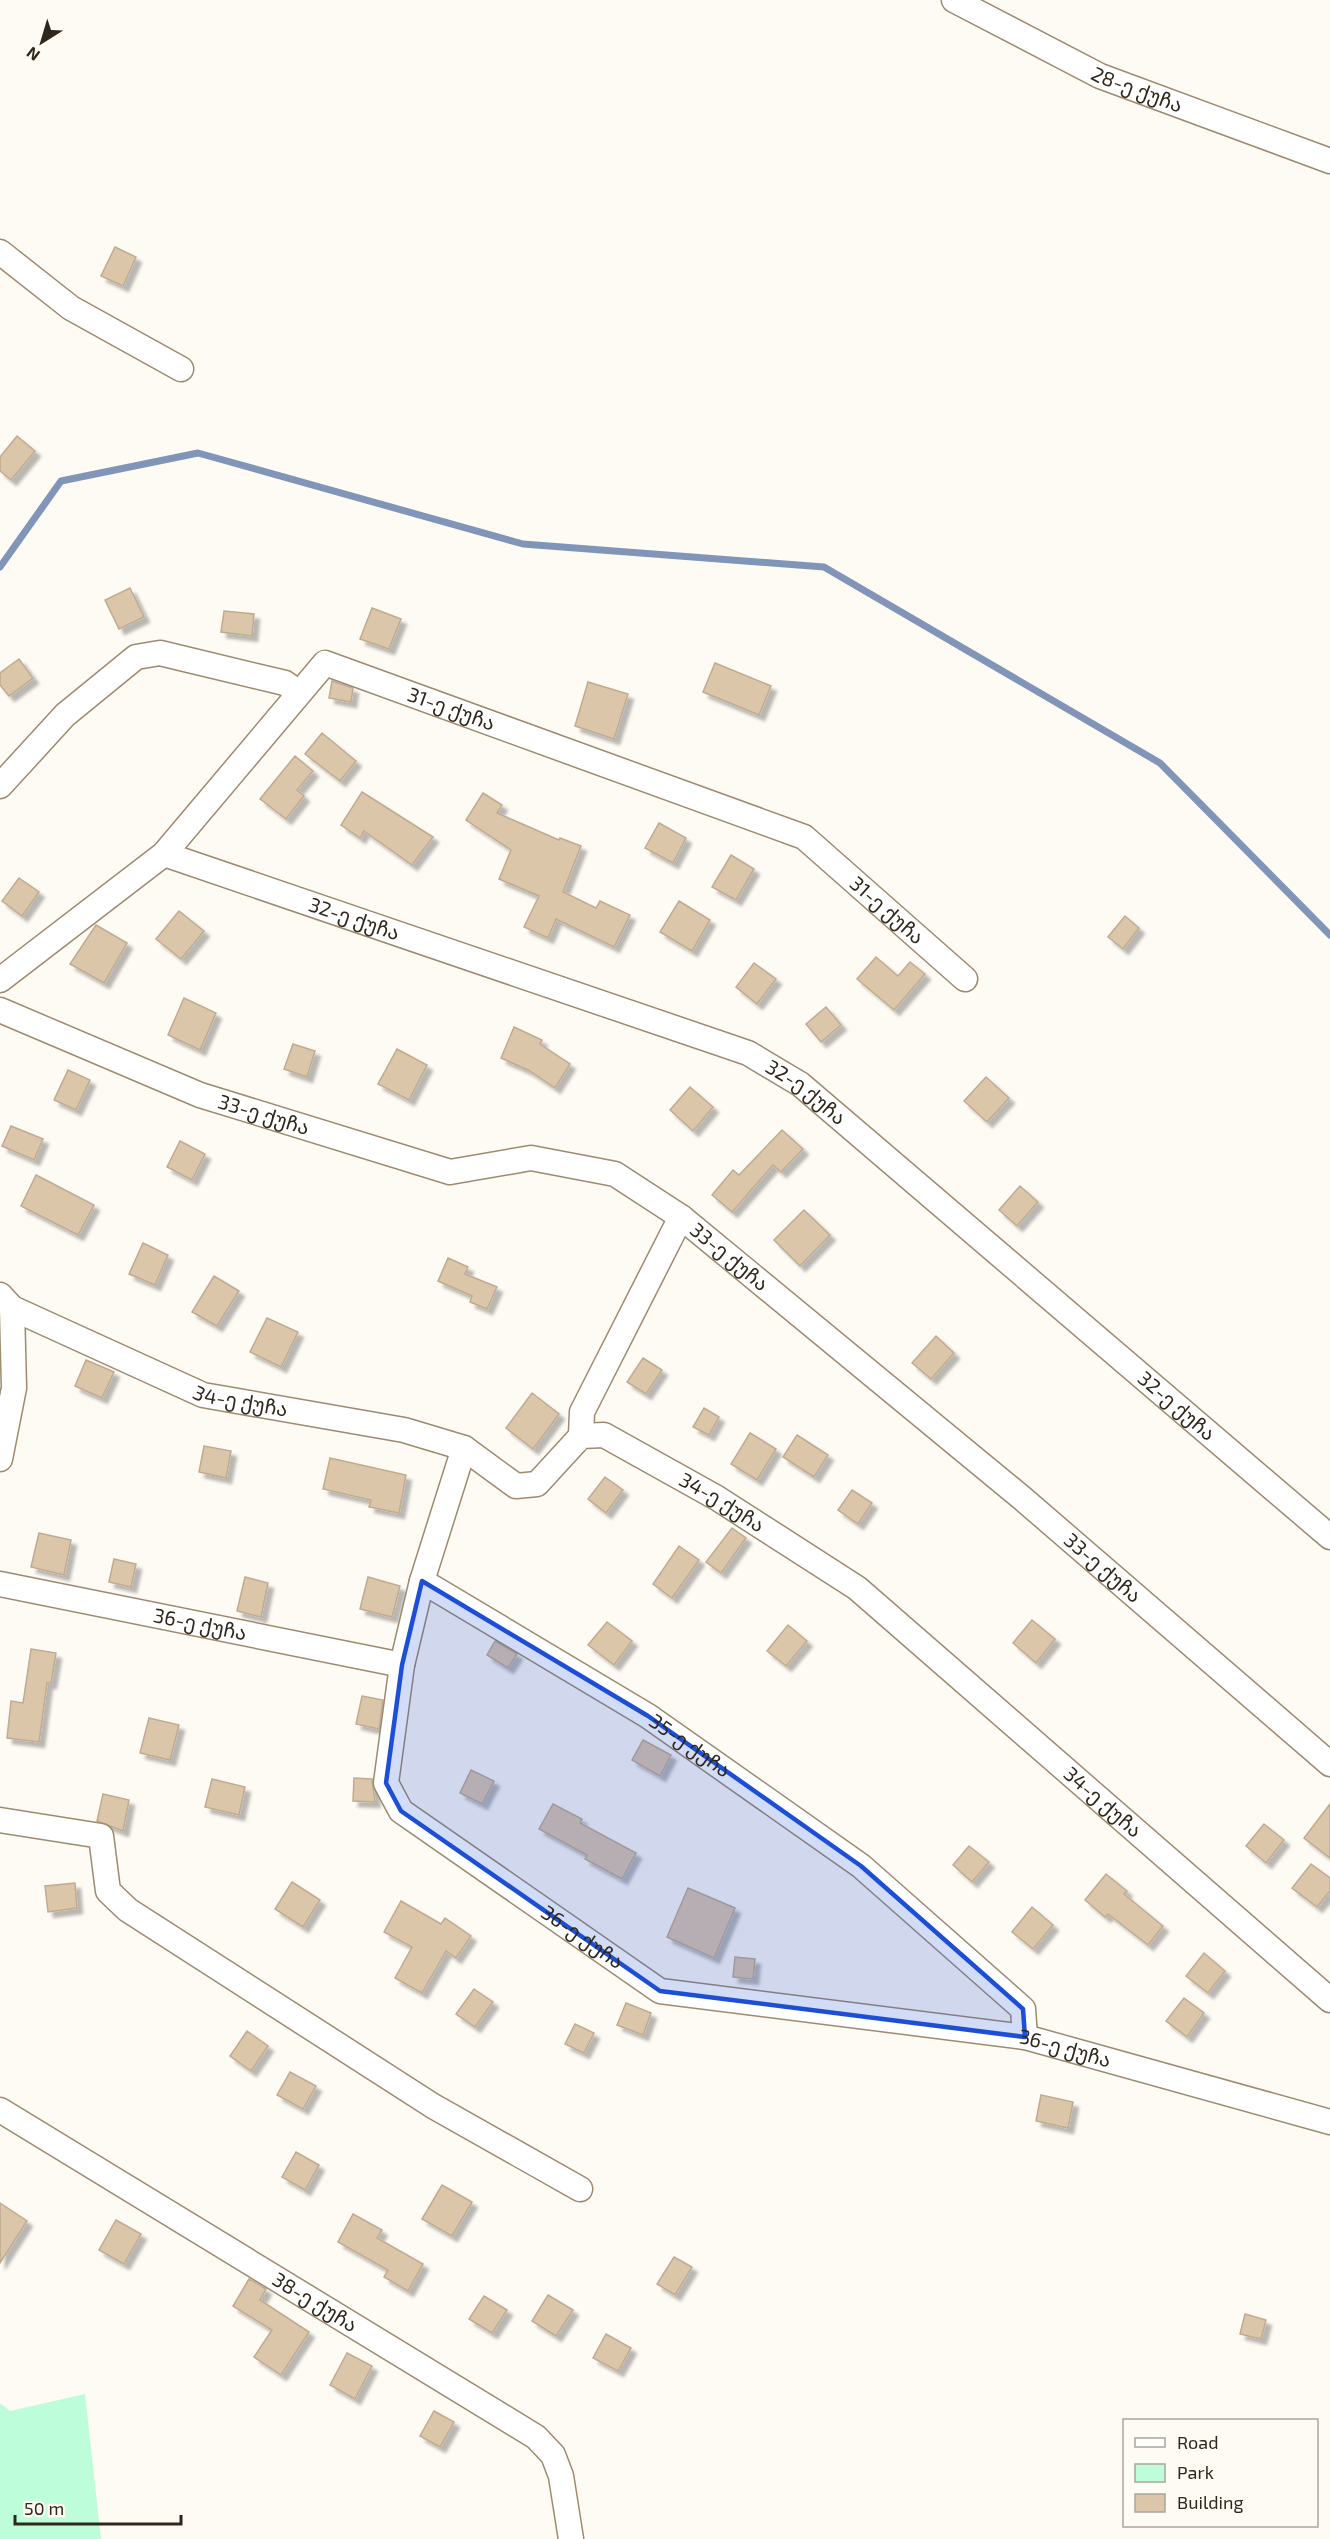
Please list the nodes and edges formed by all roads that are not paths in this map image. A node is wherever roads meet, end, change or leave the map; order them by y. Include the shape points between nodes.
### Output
1 (965, 3) edge
2 (1330, 161) edge
3 (0, 252) edge
4 (181, 369) dead end
5 (299, 693) junction
6 (0, 786) edge
7 (164, 854) junction
8 (965, 979) dead end
9 (0, 980) edge
10 (0, 1010) edge
11 (681, 1217) junction
12 (6, 1302) edge
13 (581, 1436) junction
14 (464, 1449) junction
15 (0, 1460) edge
16 (1330, 1537) edge
17 (422, 1581) junction
18 (0, 1584) edge
19 (402, 1665) junction
20 (1330, 1764) edge
21 (0, 1820) edge
22 (1330, 2000) edge
23 (1024, 2037) junction
24 (0, 2110) edge
25 (1330, 2122) edge
26 (580, 2189) dead end
27 (571, 2539) edge

1 - 2 street, 28-ე ქუჩა via 1100,76
3 - 4 street via 71,308
5 - 6 street via 285,683 160,653 136,657 65,715
5 - 7 street, 31-ე ქუჩა
5 - 8 street, 31-ე ქუჩა via 325,663 804,837
7 - 9 street, 31-ე ქუჩა
7 - 16 street, 32-ე ქუჩა via 748,1053 800,1084
10 - 11 street, 33-ე ქუჩა via 200,1095 450,1172 531,1158 615,1174
11 - 13 street via 582,1412
11 - 20 street, 33-ე ქუჩა via 1022,1498
12 - 14 street, 34-ე ქუჩა via 203,1395 404,1430
12 - 15 street via 14,1388
13 - 14 street, 34-ე ქუჩა via 537,1484 516,1486
13 - 22 street, 34-ე ქუჩა via 604,1435 717,1498 856,1588
14 - 17 street
17 - 19 street
17 - 23 street, 35-ე ქუჩა via 648,1716 861,1866 1023,2009
18 - 19 street, 36-ე ქუჩა
19 - 23 street, 36-ე ქუჩა via 386,1784 401,1811 660,1991
21 - 26 street via 100,1836 108,1892 128,1910 433,2106
23 - 25 street, 36-ე ქუჩა
24 - 27 street, 38-ე ქუჩა via 536,2438 553,2455 561,2476

